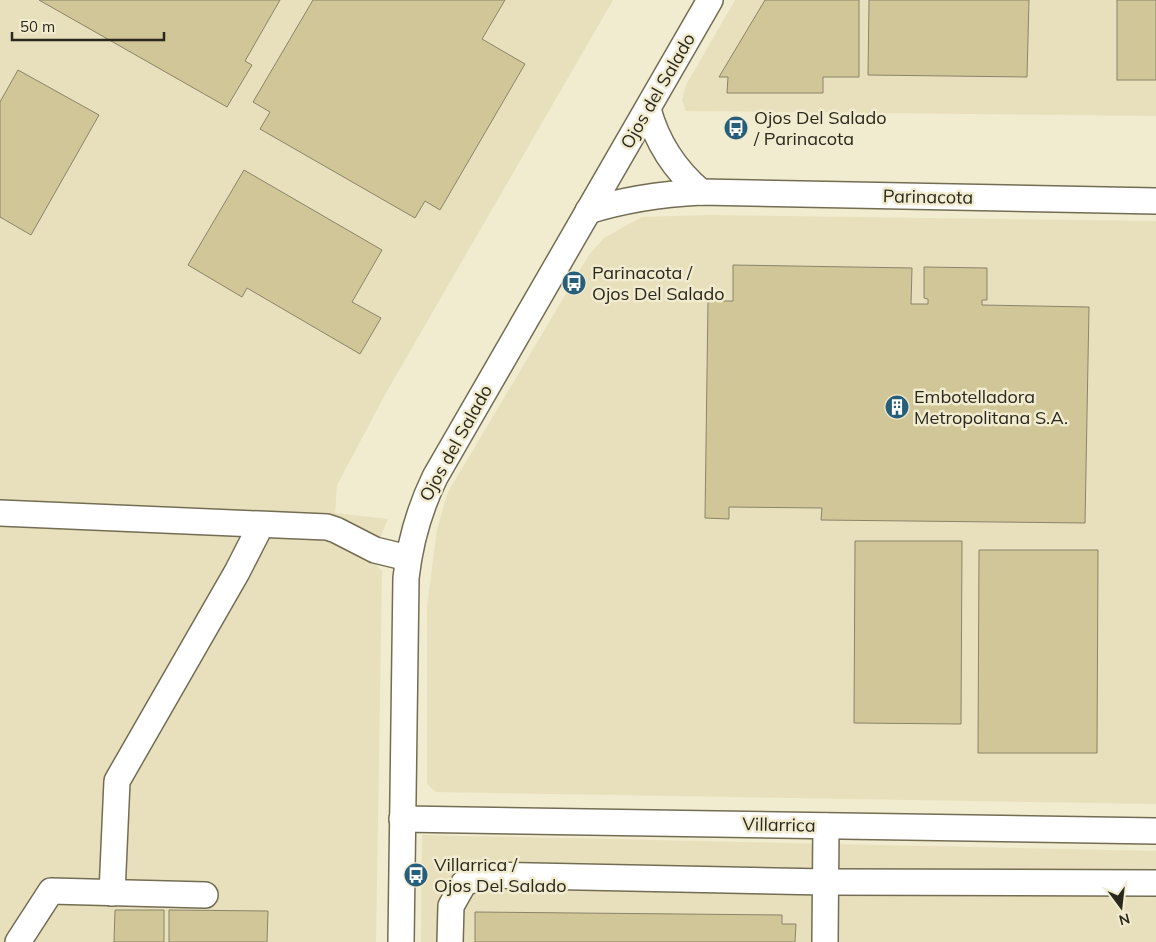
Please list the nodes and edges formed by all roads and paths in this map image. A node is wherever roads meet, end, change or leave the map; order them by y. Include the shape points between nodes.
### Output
1 (710, 0) edge
2 (648, 109) junction
3 (701, 192) junction
4 (1156, 201) edge
5 (588, 211) junction
6 (0, 513) edge
7 (261, 525) junction
8 (408, 558) junction
9 (402, 819) junction
10 (826, 826) junction
11 (1156, 831) edge
12 (826, 882) junction
13 (1156, 883) edge
14 (112, 893) junction
15 (205, 895) dead end
16 (18, 942) edge
17 (401, 942) edge
18 (450, 942) edge
19 (825, 942) edge

1 - 2 street, Ojos del Salado
2 - 3 street via 667,156 682,176
2 - 5 street, Ojos del Salado
3 - 4 street, Parinacota
3 - 5 street, Parinacota via 645,196
5 - 8 street, Ojos del Salado via 435,477 417,517
6 - 7 street
7 - 8 street via 327,527 375,550
7 - 14 street via 117,781
8 - 9 street, Ojos del Salado
9 - 10 street, Villarrica
9 - 17 street, Ojos del Salado
10 - 11 street, Villarrica
10 - 12 street
12 - 13 street
12 - 18 street via 488,875 464,883 451,906
12 - 19 street
14 - 15 street
14 - 16 street via 50,891

